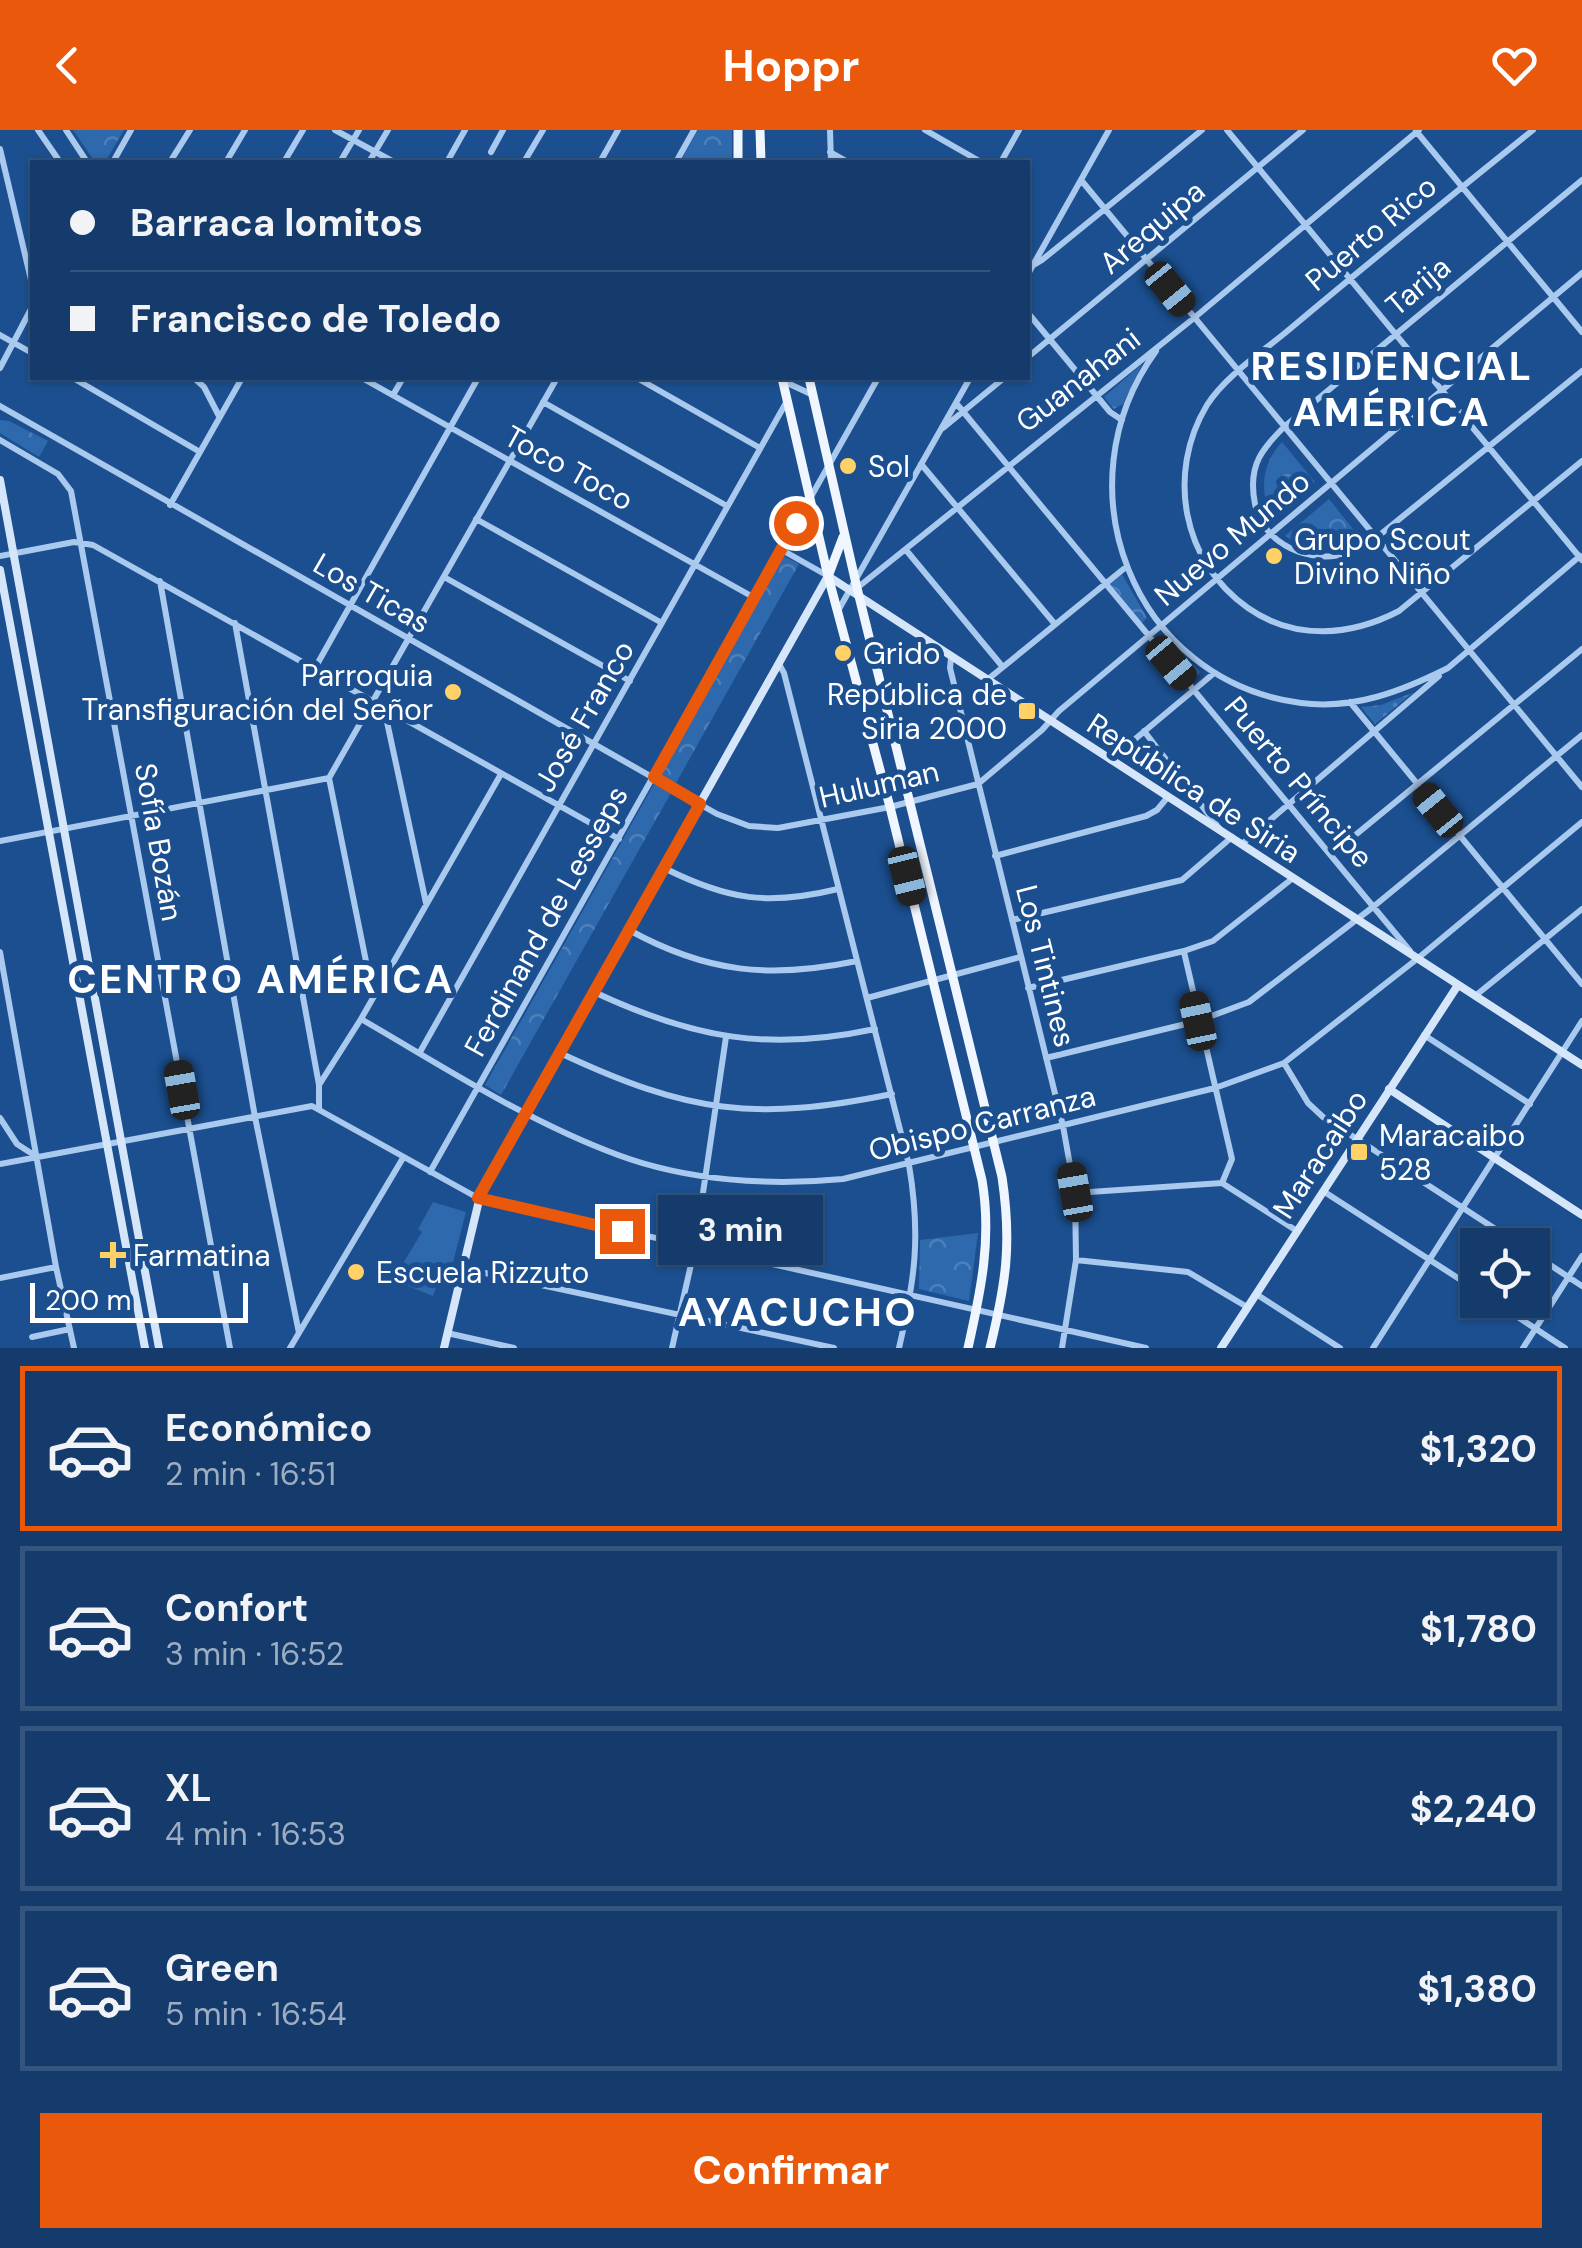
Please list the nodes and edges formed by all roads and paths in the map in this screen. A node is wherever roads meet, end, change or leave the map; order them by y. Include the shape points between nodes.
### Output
1 (38, 130) edge
2 (66, 130) edge
3 (131, 130) edge
4 (190, 130) edge
5 (245, 130) edge
6 (302, 130) edge
7 (335, 130) edge
8 (359, 130) edge
9 (388, 130) edge
10 (465, 130) edge
11 (504, 130) edge
12 (543, 130) edge
13 (618, 130) edge
14 (694, 130) edge
15 (738, 130) edge
16 (760, 130) edge
17 (830, 130) edge
18 (924, 130) edge
19 (1019, 130) edge
20 (1109, 130) edge
21 (1202, 130) edge
22 (1227, 130) edge
23 (1304, 130) edge
24 (1533, 130) edge
25 (1416, 131) edge
26 (354, 140) junction
27 (0, 149) edge
28 (375, 152) junction
29 (491, 152) dead end
30 (830, 152) junction
31 (59, 160) edge
32 (86, 160) edge
33 (114, 160) edge
34 (171, 160) edge
35 (227, 160) edge
36 (285, 160) edge
37 (341, 160) edge
38 (370, 160) edge
39 (390, 160) edge
40 (448, 160) edge
41 (525, 160) edge
42 (601, 160) edge
43 (677, 160) edge
44 (738, 160) edge
45 (761, 160) edge
46 (831, 160) edge
47 (844, 160) edge
48 (977, 160) edge
49 (1002, 160) edge
50 (1258, 167) junction
51 (1081, 180) junction
52 (1582, 180) edge
53 (1462, 187) junction
54 (1105, 209) junction
55 (1305, 225) junction
56 (1506, 242) junction
57 (1148, 261) junction
58 (1030, 265) edge
59 (1582, 273) edge
60 (30, 276) edge
61 (1350, 278) junction
62 (1552, 297) junction
63 (30, 311) edge
64 (1030, 316) edge
65 (1194, 318) junction
66 (1582, 332) edge
67 (1396, 334) junction
68 (0, 335) edge
69 (1048, 340) junction
70 (14, 342) junction
71 (1163, 342) junction
72 (30, 353) edge
73 (1030, 355) edge
74 (0, 368) edge
75 (1582, 371) edge
76 (1240, 372) junction
77 (77, 380) edge
78 (197, 380) edge
79 (241, 380) edge
80 (366, 380) edge
81 (402, 380) edge
82 (477, 380) edge
83 (556, 380) edge
84 (641, 380) edge
85 (782, 380) edge
86 (785, 380) edge
87 (810, 380) edge
88 (877, 380) edge
89 (969, 380) edge
90 (1002, 380) edge
91 (1443, 391) junction
92 (393, 395) junction
93 (1095, 395) junction
94 (814, 396) junction
95 (788, 400) junction
96 (543, 402) junction
97 (956, 403) junction
98 (0, 406) edge
99 (965, 410) junction
100 (0, 414) edge
101 (220, 417) junction
102 (23, 420) junction
103 (1122, 420) junction
104 (450, 427) junction
105 (1284, 427) junction
106 (938, 432) junction
107 (0, 440) edge
108 (1490, 447) junction
109 (760, 448) junction
110 (200, 452) junction
111 (509, 460) junction
112 (1582, 461) edge
113 (921, 464) junction
114 (1008, 464) junction
115 (829, 465) junction
116 (0, 480) edge
117 (1332, 484) junction
118 (812, 497) junction
119 (1534, 500) junction
120 (170, 504) junction
121 (727, 506) junction
122 (958, 506) junction
123 (476, 519) junction
124 (845, 530) junction
125 (1271, 536) junction
126 (1376, 538) junction
127 (81, 542) junction
128 (782, 550) junction
129 (906, 550) junction
130 (14, 553) junction
131 (0, 556) edge
132 (1581, 557) edge
133 (695, 564) junction
134 (1126, 567) junction
135 (0, 570) edge
136 (828, 576) junction
137 (444, 577) junction
138 (1216, 580) junction
139 (160, 581) junction
140 (1104, 582) junction
141 (855, 588) junction
142 (1422, 594) junction
143 (754, 597) junction
144 (350, 606) junction
145 (838, 609) junction
146 (235, 622) junction
147 (1054, 622) junction
148 (662, 624) junction
149 (1162, 625) junction
150 (1148, 636) junction
151 (408, 640) junction
152 (1582, 649) edge
153 (1468, 650) junction
154 (952, 658) junction
155 (779, 664) junction
156 (1002, 666) junction
157 (315, 668) junction
158 (1448, 668) junction
159 (1212, 674) junction
160 (986, 681) junction
161 (630, 682) junction
162 (1194, 690) junction
163 (374, 702) junction
164 (1350, 702) junction
165 (1514, 705) junction
166 (384, 708) junction
167 (1049, 722) junction
168 (1144, 731) junction
169 (1374, 731) junction
170 (1582, 735) edge
171 (594, 744) junction
172 (1556, 756) junction
173 (1109, 760) junction
174 (501, 774) junction
175 (654, 777) junction
176 (329, 778) junction
177 (1416, 783) junction
178 (978, 784) junction
179 (1582, 787) edge
180 (264, 790) junction
181 (1168, 798) junction
182 (910, 802) junction
183 (198, 803) junction
184 (1288, 803) junction
185 (700, 804) junction
186 (559, 806) junction
187 (890, 806) junction
188 (132, 815) junction
189 (820, 821) junction
190 (1582, 822) edge
191 (64, 828) junction
192 (48, 830) junction
193 (1220, 830) junction
194 (1460, 836) junction
195 (1232, 837) junction
196 (619, 839) junction
197 (0, 840) edge
198 (1242, 844) junction
199 (1330, 855) junction
200 (994, 856) junction
201 (664, 868) junction
202 (1292, 878) junction
203 (1503, 888) junction
204 (838, 889) junction
205 (426, 904) junction
206 (1374, 907) junction
207 (1582, 909) edge
208 (1012, 920) junction
209 (1356, 920) junction
210 (629, 930) junction
211 (1545, 940) junction
212 (0, 952) edge
213 (1184, 952) junction
214 (1020, 957) junction
215 (1417, 959) junction
216 (857, 961) junction
217 (953, 974) junction
218 (933, 980) junction
219 (1582, 984) edge
220 (1458, 985) junction
221 (1028, 988) junction
222 (594, 992) junction
223 (1475, 996) junction
224 (374, 998) junction
225 (867, 998) junction
226 (362, 1020) junction
227 (1198, 1021) junction
228 (1582, 1021) edge
229 (875, 1029) junction
230 (1424, 1035) junction
231 (726, 1038) junction
232 (420, 1052) junction
233 (1562, 1052) junction
234 (560, 1053) junction
235 (1046, 1058) junction
236 (1284, 1063) junction
237 (1582, 1065) edge
238 (319, 1085) junction
239 (479, 1086) junction
240 (1214, 1088) junction
241 (1390, 1090) junction
242 (892, 1094) junction
243 (1530, 1104) junction
244 (717, 1107) junction
245 (319, 1108) junction
246 (527, 1112) junction
247 (256, 1117) junction
248 (0, 1118) edge
249 (1064, 1126) junction
250 (190, 1129) junction
251 (1357, 1139) junction
252 (121, 1142) junction
253 (995, 1143) junction
254 (107, 1144) junction
255 (975, 1148) junction
256 (38, 1158) junction
257 (402, 1158) junction
258 (1495, 1158) junction
259 (0, 1164) edge
260 (909, 1165) junction
261 (430, 1172) junction
262 (706, 1176) junction
263 (1222, 1183) junction
264 (1324, 1191) junction
265 (1075, 1192) junction
266 (478, 1198) junction
267 (1463, 1208) junction
268 (1582, 1215) edge
269 (1494, 1228) edge
270 (1297, 1231) junction
271 (695, 1248) junction
272 (1582, 1256) edge
273 (1076, 1260) junction
274 (1430, 1260) junction
275 (1550, 1265) edge
276 (56, 1267) junction
277 (462, 1268) junction
278 (1568, 1277) junction
279 (0, 1278) edge
280 (1460, 1279) edge
281 (1582, 1286) edge
282 (1256, 1294) junction
283 (910, 1297) junction
284 (1247, 1308) junction
285 (976, 1312) junction
286 (680, 1315) junction
287 (998, 1316) junction
288 (1520, 1318) edge
289 (1536, 1328) junction
290 (70, 1329) junction
291 (298, 1332) junction
292 (1066, 1332) junction
293 (448, 1334) junction
294 (32, 1337) dead end
295 (74, 1348) edge
296 (145, 1348) edge
297 (159, 1348) edge
298 (230, 1348) edge
299 (290, 1348) edge
300 (444, 1348) edge
301 (514, 1348) edge
302 (672, 1348) edge
303 (834, 1348) edge
304 (899, 1348) edge
305 (968, 1348) edge
306 (990, 1348) edge
307 (1062, 1348) edge
308 (1146, 1348) edge
309 (1221, 1348) edge
310 (1340, 1348) edge
311 (1374, 1348) edge
312 (1523, 1348) edge
313 (1566, 1348) edge

1 - 31 street
2 - 32 street
3 - 33 street
4 - 34 street
5 - 35 street
6 - 36 street
7 - 26 street
8 - 26 street
9 - 28 street
10 - 40 street
11 - 29 street
12 - 41 street
13 - 42 street
14 - 43 street
15 - 44 main road
16 - 45 main road
17 - 30 street
18 - 48 street
19 - 49 street
20 - 51 street
21 - 54 street
22 - 50 street
23 - 50 street, Arequipa
24 - 53 street, Puerto Rico
25 - 53 street
25 - 55 street, Guanahani
26 - 28 street
26 - 37 street
27 - 60 street
28 - 38 street
28 - 39 street
30 - 46 street
30 - 47 street
50 - 55 street
50 - 57 street, Arequipa
51 - 54 street
51 - 58 street
52 - 56 street, Tarija
53 - 56 street
53 - 61 street, Puerto Rico
54 - 57 street
54 - 58 street
55 - 61 street
55 - 65 street, Guanahani
56 - 62 street
56 - 67 street, Tarija
57 - 65 street
57 - 69 street, Arequipa
59 - 62 street, Nuevo Mundo
61 - 67 street
61 - 76 street, Puerto Rico
62 - 66 street
62 - 91 street, Nuevo Mundo
63 - 70 street
64 - 69 street
65 - 71 street, Guanahani
65 - 76 street
67 - 91 street
67 - 105 street, Tarija
68 - 70 street
69 - 73 street, Arequipa
69 - 93 street
70 - 72 street
70 - 74 street
71 - 93 street, Guanahani
71 - 103 street
75 - 108 street
76 - 105 street
76 - 138 street, Puerto Rico via 1206,408 1184,473 1191,532
77 - 110 street
78 - 101 street
79 - 101 street
80 - 92 street, Toco Toco
81 - 92 street
82 - 104 street
83 - 96 street
84 - 109 street
85 - 95 main road
86 - 94 street
87 - 94 main road
88 - 115 street, Ferdinand de Lesseps
89 - 97 street
90 - 99 street
91 - 108 street
91 - 117 street, Nuevo Mundo
92 - 104 street, Toco Toco
93 - 103 street
93 - 114 street, Guanahani
94 - 115 main road
95 - 109 street, José Franco
95 - 118 main road
96 - 111 street
96 - 121 street
97 - 99 street, Puerto Príncipe
97 - 106 street
98 - 102 street, Los Ticas
99 - 106 street
99 - 114 street, Puerto Príncipe
100 - 102 street, Los Ticas
101 - 110 street
102 - 120 street, Los Ticas
103 - 134 street via 1110,489
104 - 111 street, Toco Toco
104 - 144 street
105 - 117 street
105 - 125 street, Tarija via 1260,456 1253,485 1258,516
106 - 113 street
107 - 127 street, Sofía Bozán via 68,482
108 - 119 street
108 - 126 street
109 - 121 street, José Franco
110 - 120 street
111 - 123 street
111 - 133 street, Toco Toco
112 - 119 street
113 - 122 street
113 - 141 street
114 - 122 street, Guanahani
114 - 140 street, Puerto Príncipe
115 - 118 street, Ferdinand de Lesseps
115 - 124 main road
116 - 130 main road
117 - 125 street, Nuevo Mundo
117 - 126 street
118 - 128 street, Ferdinand de Lesseps
118 - 136 main road
119 - 132 street
119 - 142 street
120 - 144 street, Los Ticas
121 - 133 street, José Franco
122 - 129 street, Guanahani
122 - 147 street
123 - 137 street
123 - 148 street
124 - 136 main road
124 - 141 main road
125 - 126 street via 1320,556 1348,553
125 - 138 street, Nuevo Mundo
126 - 142 street
127 - 130 street
127 - 139 street
127 - 188 street, Sofía Bozán
128 - 136 street, República de Siria
128 - 143 street, Ferdinand de Lesseps
129 - 141 street, Guanahani
129 - 156 street
130 - 131 street
130 - 191 main road
132 - 153 street
133 - 143 street, Toco Toco
133 - 148 street, José Franco
134 - 140 street
134 - 149 street
135 - 192 main road
136 - 141 main road, República de Siria
136 - 145 main road
136 - 155 main road
137 - 151 street
137 - 161 street
138 - 142 street via 1262,617 1314,632 1373,623
138 - 149 street, Nuevo Mundo
139 - 146 street
139 - 183 street
140 - 147 street
140 - 150 street, Puerto Príncipe
141 - 145 street
141 - 154 main road, República de Siria
141 - 182 main road
142 - 153 street
143 - 175 street, Ferdinand de Lesseps
144 - 151 street, Los Ticas
144 - 157 street
145 - 187 main road
146 - 157 street
146 - 180 street
147 - 156 street
148 - 161 street, José Franco
149 - 150 street, Nuevo Mundo
149 - 159 street
150 - 162 street, Puerto Príncipe
150 - 167 street, Nuevo Mundo
151 - 163 street
151 - 171 street, Los Ticas
152 - 165 street
153 - 158 street
153 - 165 street
154 - 160 main road, República de Siria
154 - 178 street, Los Tintines
155 - 185 main road
155 - 189 street
156 - 160 street
157 - 163 street
158 - 164 street via 1395,693
158 - 169 street
159 - 162 street
159 - 164 street via 1277,698
160 - 167 main road, República de Siria
161 - 171 street, José Franco
162 - 168 street
162 - 184 street, Puerto Príncipe
163 - 166 street
163 - 176 street
164 - 169 street
165 - 172 street
165 - 177 street
166 - 174 street
166 - 205 street
167 - 173 main road, República de Siria
167 - 178 street, Huluman
168 - 173 street
168 - 193 street
169 - 177 street
169 - 184 street
170 - 172 street
171 - 175 street, Los Ticas
171 - 186 street, José Franco
172 - 179 street
172 - 194 street
173 - 181 main road, República de Siria
174 - 186 street
174 - 205 street
175 - 185 street, Los Ticas
175 - 196 street, Ferdinand de Lesseps
176 - 180 street
176 - 224 street
177 - 194 street
177 - 199 street
178 - 182 street, Huluman
178 - 200 street, Los Tintines
180 - 183 street
180 - 238 street
181 - 193 main road, República de Siria
181 - 200 street via 1146,816
182 - 187 street, Huluman
182 - 217 main road
183 - 188 street
183 - 247 street
184 - 198 street
184 - 199 street, Puerto Príncipe
185 - 189 street, Huluman via 749,826
185 - 201 main road
186 - 196 street
186 - 232 street, José Franco
187 - 189 street, Huluman
187 - 218 main road
188 - 191 street
188 - 250 street, Sofía Bozán
189 - 204 street
190 - 203 street, Obispo Carranza
191 - 192 street
191 - 252 main road
192 - 197 street
192 - 254 main road
193 - 195 main road, República de Siria
194 - 203 street
194 - 206 street
195 - 198 main road, República de Siria
195 - 208 street via 1182,880
196 - 239 street, Ferdinand de Lesseps
198 - 202 main road, República de Siria
199 - 206 street, Puerto Príncipe
200 - 208 street, Los Tintines
201 - 204 street via 723,893 762,900
201 - 210 main road
202 - 209 main road, República de Siria
202 - 213 street via 1222,936
203 - 211 street
203 - 215 street, Obispo Carranza
204 - 216 street
205 - 224 street
206 - 209 street
206 - 215 street, Puerto Príncipe
207 - 211 street
208 - 214 street, Los Tintines
209 - 215 main road, República de Siria
209 - 227 street via 1249,1002
210 - 216 street via 684,956 741,970 796,972
210 - 222 main road
211 - 219 street
211 - 223 street
212 - 256 street
213 - 221 street
213 - 227 street
214 - 217 street
214 - 221 street, Los Tintines
215 - 220 main road, República de Siria
215 - 236 street, Obispo Carranza
216 - 225 street
217 - 218 street
217 - 253 main road
218 - 225 street
218 - 255 main road
220 - 223 main road, República de Siria
220 - 230 main road, Maracaibo
221 - 235 street, Los Tintines
222 - 231 street via 662,1022
222 - 234 main road
223 - 233 main road, República de Siria
224 - 226 street
225 - 229 street
226 - 232 street, Obispo Carranza
226 - 238 street
227 - 235 street
227 - 240 street
228 - 233 street
229 - 231 street via 798,1042
229 - 242 street
230 - 241 main road, Maracaibo
230 - 243 street
231 - 244 street
232 - 239 street, Obispo Carranza
233 - 237 main road, República de Siria
233 - 243 street
234 - 244 street via 642,1089
234 - 246 main road
235 - 249 street, Los Tintines
236 - 240 street, Obispo Carranza
236 - 251 street via 1308,1103
238 - 245 street
239 - 246 street, Obispo Carranza
239 - 261 street, Ferdinand de Lesseps
240 - 249 street, Obispo Carranza
240 - 263 street via 1232,1159
241 - 251 main road, Maracaibo
241 - 258 main road
242 - 244 street via 802,1109
242 - 260 street
243 - 258 street
244 - 262 street
245 - 247 street
245 - 257 street
246 - 262 street, Obispo Carranza via 618,1155
246 - 266 main road
247 - 250 street
247 - 291 street
248 - 256 street via 17,1144
249 - 253 street, Obispo Carranza
249 - 265 street, Los Tintines
250 - 252 street
250 - 298 street, Sofía Bozán
251 - 264 main road, Maracaibo
251 - 267 street
252 - 254 street
252 - 297 main road
253 - 255 street, Obispo Carranza
253 - 287 main road via 1010,1244
254 - 256 street
254 - 296 main road
255 - 260 street, Obispo Carranza
255 - 285 main road via 988,1223
256 - 259 street
256 - 276 street
257 - 261 street
257 - 291 street
258 - 267 street
258 - 268 main road
260 - 262 street, Obispo Carranza via 812,1181
260 - 283 street via 917,1238
261 - 266 street
262 - 271 street
263 - 265 street
263 - 270 street
264 - 270 main road, Maracaibo
264 - 274 street
265 - 273 street, Los Tintines
266 - 271 street
266 - 277 main road
267 - 269 street
267 - 274 street
270 - 282 main road, Maracaibo
271 - 283 street
271 - 286 street
272 - 278 street
273 - 284 street via 1188,1272
273 - 292 street, Los Tintines
274 - 280 street
274 - 311 street
275 - 278 street
276 - 279 street
276 - 290 street
277 - 286 street
277 - 293 main road
278 - 281 street
278 - 289 street
282 - 284 main road, Maracaibo
282 - 310 street
283 - 285 street
283 - 304 street
284 - 309 main road, Maracaibo
285 - 287 street
285 - 305 main road
286 - 302 street
286 - 303 street
287 - 292 street
287 - 306 main road
288 - 289 street
289 - 312 street
289 - 313 street
290 - 294 street
290 - 295 street
291 - 299 street
292 - 307 street, Los Tintines
292 - 308 street
293 - 300 main road
293 - 301 street

